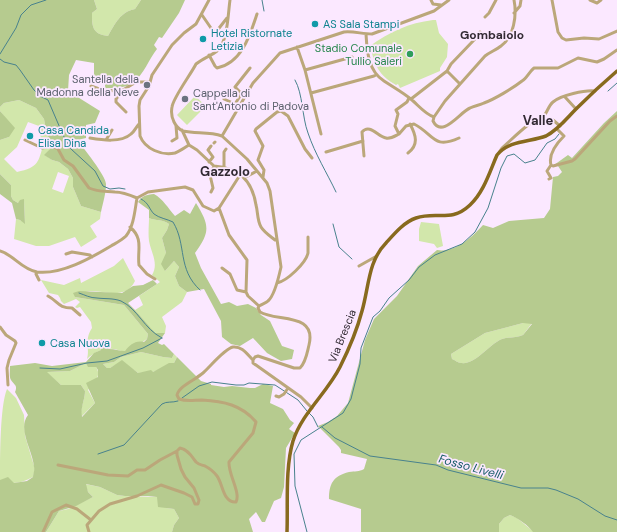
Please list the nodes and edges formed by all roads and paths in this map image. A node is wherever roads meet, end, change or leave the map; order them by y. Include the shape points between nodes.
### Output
1 (209, 0) edge
2 (230, 0) edge
3 (431, 0) edge
4 (449, 0) edge
5 (496, 0) edge
6 (514, 0) edge
7 (521, 0) edge
8 (552, 0) edge
9 (590, 0) edge
10 (601, 0) edge
11 (441, 6) junction
12 (514, 13) junction
13 (257, 14) dead end
14 (202, 15) junction
15 (485, 17) dead end
16 (228, 18) junction
17 (617, 31) edge
18 (480, 32) dead end
19 (366, 34) junction
20 (297, 47) junction
21 (617, 50) edge
22 (209, 56) junction
23 (352, 57) dead end
24 (250, 68) dead end
25 (305, 70) junction
26 (447, 71) junction
27 (617, 71) edge
28 (376, 75) junction
29 (150, 82) junction
30 (460, 84) junction
31 (90, 86) dead end
32 (123, 90) junction
33 (595, 91) junction
34 (242, 93) junction
35 (311, 93) junction
36 (246, 94) junction
37 (565, 97) junction
38 (410, 98) junction
39 (224, 99) dead end
40 (576, 109) junction
41 (126, 112) dead end
42 (617, 116) edge
43 (434, 117) junction
44 (554, 121) dead end
45 (139, 124) junction
46 (410, 124) junction
47 (176, 126) junction
48 (560, 126) junction
49 (556, 129) junction
50 (112, 130) dead end
51 (182, 130) junction
52 (191, 132) junction
53 (321, 134) dead end
54 (399, 134) junction
55 (222, 136) junction
56 (90, 138) dead end
57 (459, 138) dead end
58 (25, 140) dead end
59 (106, 140) junction
60 (186, 140) junction
61 (172, 141) dead end
62 (363, 141) junction
63 (213, 144) dead end
64 (189, 145) junction
65 (225, 149) dead end
66 (500, 151) junction
67 (326, 152) dead end
68 (408, 153) dead end
69 (364, 156) dead end
70 (312, 158) dead end
71 (210, 161) junction
72 (551, 165) junction
73 (215, 167) junction
74 (224, 167) junction
75 (257, 171) junction
76 (240, 175) junction
77 (263, 177) junction
78 (244, 178) junction
79 (549, 179) dead end
80 (211, 192) dead end
81 (137, 198) junction
82 (219, 208) junction
83 (130, 227) junction
84 (276, 232) junction
85 (270, 236) junction
86 (308, 237) dead end
87 (278, 240) junction
88 (0, 251) edge
89 (66, 254) dead end
90 (92, 257) junction
91 (375, 257) junction
92 (359, 266) dead end
93 (222, 268) dead end
94 (37, 272) junction
95 (38, 280) dead end
96 (156, 280) dead end
97 (277, 283) junction
98 (246, 292) junction
99 (48, 296) dead end
100 (259, 306) junction
101 (80, 315) dead end
102 (0, 327) edge
103 (253, 360) junction
104 (8, 385) dead end
105 (287, 389) junction
106 (276, 396) dead end
107 (312, 408) junction
108 (177, 451) junction
109 (58, 465) dead end
110 (91, 520) junction
111 (43, 532) edge
112 (88, 532) edge
113 (287, 532) edge

1 - 14 street
2 - 16 street
3 - 11 street via 433,4
4 - 11 street
5 - 15 street
6 - 12 street
7 - 12 street
8 - 17 street via 558,32 566,40 599,40
9 - 10 street via 597,4
11 - 19 street via 406,22
12 - 30 street via 511,33 507,40 485,56
13 - 22 street via 246,42 235,60 217,68
14 - 16 street via 216,32
14 - 29 street via 196,24 172,45
16 - 22 street via 223,44
18 - 26 street
19 - 20 street via 344,32
19 - 28 street via 367,50
20 - 25 street
20 - 36 street via 277,56
21 - 43 street via 597,62 578,58 558,68 534,68 523,80 485,103 470,108 446,126 437,126 433,121
22 - 47 street via 196,64 175,99 171,110
23 - 25 street
24 - 34 street via 236,85
25 - 35 street
26 - 30 street
26 - 38 street
27 - 33 main road
28 - 35 street
28 - 38 street
29 - 32 street via 136,82
29 - 45 street via 140,100
30 - 43 street
31 - 32 street via 108,91
32 - 41 street via 116,102
33 - 37 street via 585,90
33 - 40 main road
34 - 36 street
34 - 39 street via 235,104
35 - 53 street
36 - 55 street
37 - 40 street
37 - 66 street via 553,102 544,116 529,124
38 - 43 street via 428,115
38 - 54 street via 396,110 398,114 395,126
40 - 48 main road
42 - 72 street via 575,159
44 - 48 street
45 - 59 street via 131,135 125,138
45 - 64 street via 141,140 158,152 174,153
46 - 54 street
46 - 57 street via 418,126 440,142
46 - 68 street via 416,139 413,150
47 - 51 street
47 - 61 street via 177,138
48 - 49 main road
49 - 66 main road via 546,136 508,146
49 - 72 street via 564,136 556,144 551,155
50 - 59 street
51 - 52 street
51 - 60 street
52 - 55 street
52 - 60 street
54 - 62 street via 384,138 368,129 362,132
55 - 75 street
56 - 59 street
58 - 81 street via 42,148 56,148 64,160 85,180 89,188 129,194
60 - 64 street
62 - 67 street
62 - 69 street
63 - 71 street via 208,150 213,157
64 - 71 street
65 - 74 street
66 - 91 main road, Via Brescia via 480,193 470,206 451,216 422,216 410,220 384,244
70 - 77 street via 288,116 281,111 277,112 255,131 263,146 258,160 264,170
71 - 73 street
72 - 79 street via 547,171 551,178
73 - 74 street
73 - 80 street via 210,175 213,188
74 - 76 street
75 - 77 street
75 - 78 street
76 - 78 street
76 - 82 street
77 - 84 street via 270,191
78 - 85 street via 253,194 261,226
81 - 82 street via 148,192 185,187 193,190 203,206 214,211
81 - 83 street
82 - 98 street via 229,235 247,260
83 - 90 street via 122,239
83 - 96 street via 140,242 139,265
84 - 85 street
84 - 87 street
85 - 87 street
86 - 97 street via 308,253 305,260 292,274
87 - 97 street via 280,267
88 - 94 street
89 - 90 street via 76,253
90 - 94 street via 61,269
91 - 92 street, Via Brescia
91 - 107 main road, Via Brescia via 362,312 346,353 339,369
93 - 98 street via 230,274 237,290
94 - 95 street
97 - 100 street via 269,299
98 - 100 street
99 - 101 street via 61,307 72,308
100 - 103 street via 262,313 302,323 310,336 305,360 300,368 258,356
102 - 104 street via 16,343 9,360
103 - 105 street
103 - 108 street via 242,348 227,349 201,375 181,388 177,395 180,399 190,401 202,400 239,407 250,414 256,422 252,433 229,462 228,468 238,496 236,502 227,499 220,482 211,470 197,463 183,448
105 - 106 street via 284,394
105 - 107 street via 301,397
107 - 113 main road, Via Brescia via 296,435 289,460
108 - 109 street via 146,470 137,470 128,476 108,475
108 - 110 street via 181,469 200,500 198,504 195,504 192,497 161,485 110,504
110 - 111 street via 77,509 66,505 52,512
110 - 112 street

